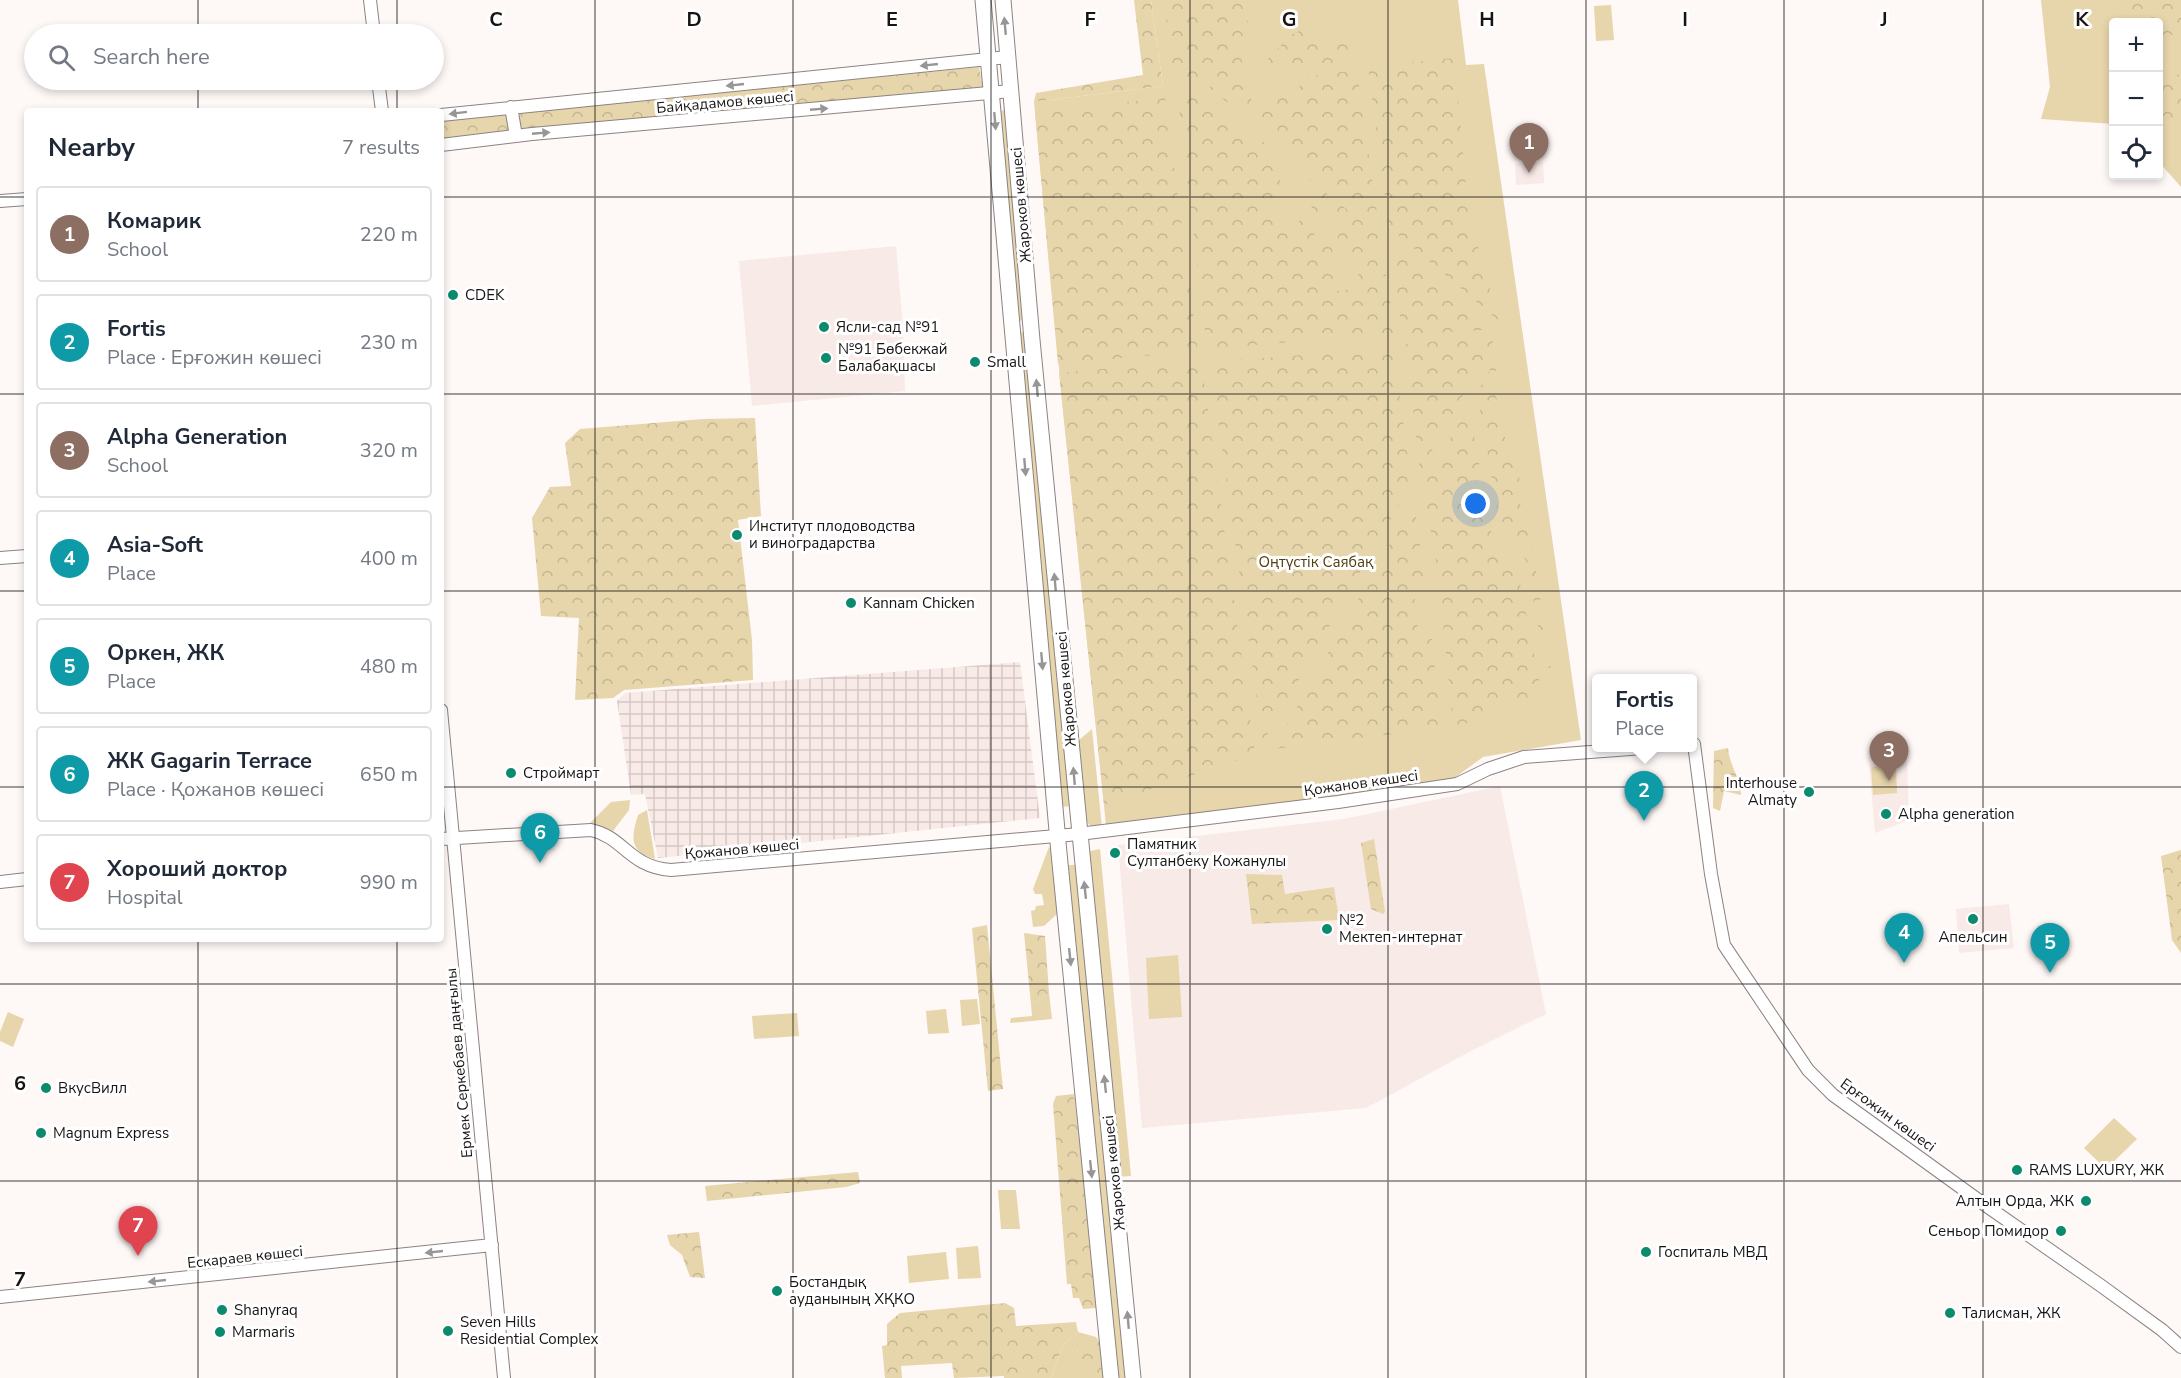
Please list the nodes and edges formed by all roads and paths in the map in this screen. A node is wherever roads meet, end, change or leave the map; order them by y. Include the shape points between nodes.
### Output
1 (370, 0) edge
2 (983, 0) edge
3 (1003, 0) edge
4 (373, 24) edge
5 (1008, 57) junction
6 (989, 59) junction
7 (379, 90) edge
8 (1011, 91) junction
9 (992, 93) junction
10 (511, 107) junction
11 (382, 108) edge
12 (444, 116) edge
13 (516, 136) junction
14 (444, 145) edge
15 (24, 199) edge
16 (0, 201) edge
17 (1031, 324) junction
18 (1013, 325) junction
19 (24, 556) edge
20 (0, 558) edge
21 (1592, 751) edge
22 (1694, 752) edge
23 (444, 774) edge
24 (1079, 834) junction
25 (1058, 836) junction
26 (447, 838) edge
27 (24, 879) edge
28 (0, 882) edge
29 (492, 1245) junction
30 (0, 1297) edge
31 (2181, 1347) edge
32 (504, 1378) edge
33 (1111, 1378) edge
34 (1133, 1378) edge

1 - 4 street
2 - 6 main road, Жароков көшесі
5 -> 3 main road, Жароков көшесі
5 - 6 street, Байқадамов көшесі
5 - 8 main road, Жароков көшесі
6 - 9 main road, Жароков көшесі
6 -> 10 street, Байқадамов көшесі
7 - 11 street
8 - 9 street, Байқадамов көшесі
8 - 17 main road, Жароков көшесі
13 -> 9 street, Байқадамов көшесі
9 -> 18 main road, Жароков көшесі
10 -> 12 street, Байқадамов көшесі
10 - 13 street
13 - 14 street, Байқадамов көшесі
15 - 16 street
17 - 18 main road
24 -> 17 main road, Жароков көшесі
18 -> 25 main road, Жароков көшесі
19 - 20 street
21 - 24 street, Қожанов көшесі via 1524,757 1457,784
22 - 31 street, Ерғожин көшесі via 1724,945 1808,1070 1833,1095
23 - 26 street, Ермек Серкебаев даңғылы
24 - 25 street, Қожанов көшесі
34 -> 24 main road, Жароков көшесі
25 - 26 street, Қожанов көшесі via 671,870 642,864 609,836 591,830
25 -> 33 main road, Жароков көшесі
26 - 29 street, Ермек Серкебаев даңғылы
27 - 28 street
29 -> 30 street, Ескараев көшесі
29 - 32 street, Ермек Серкебаев даңғылы

